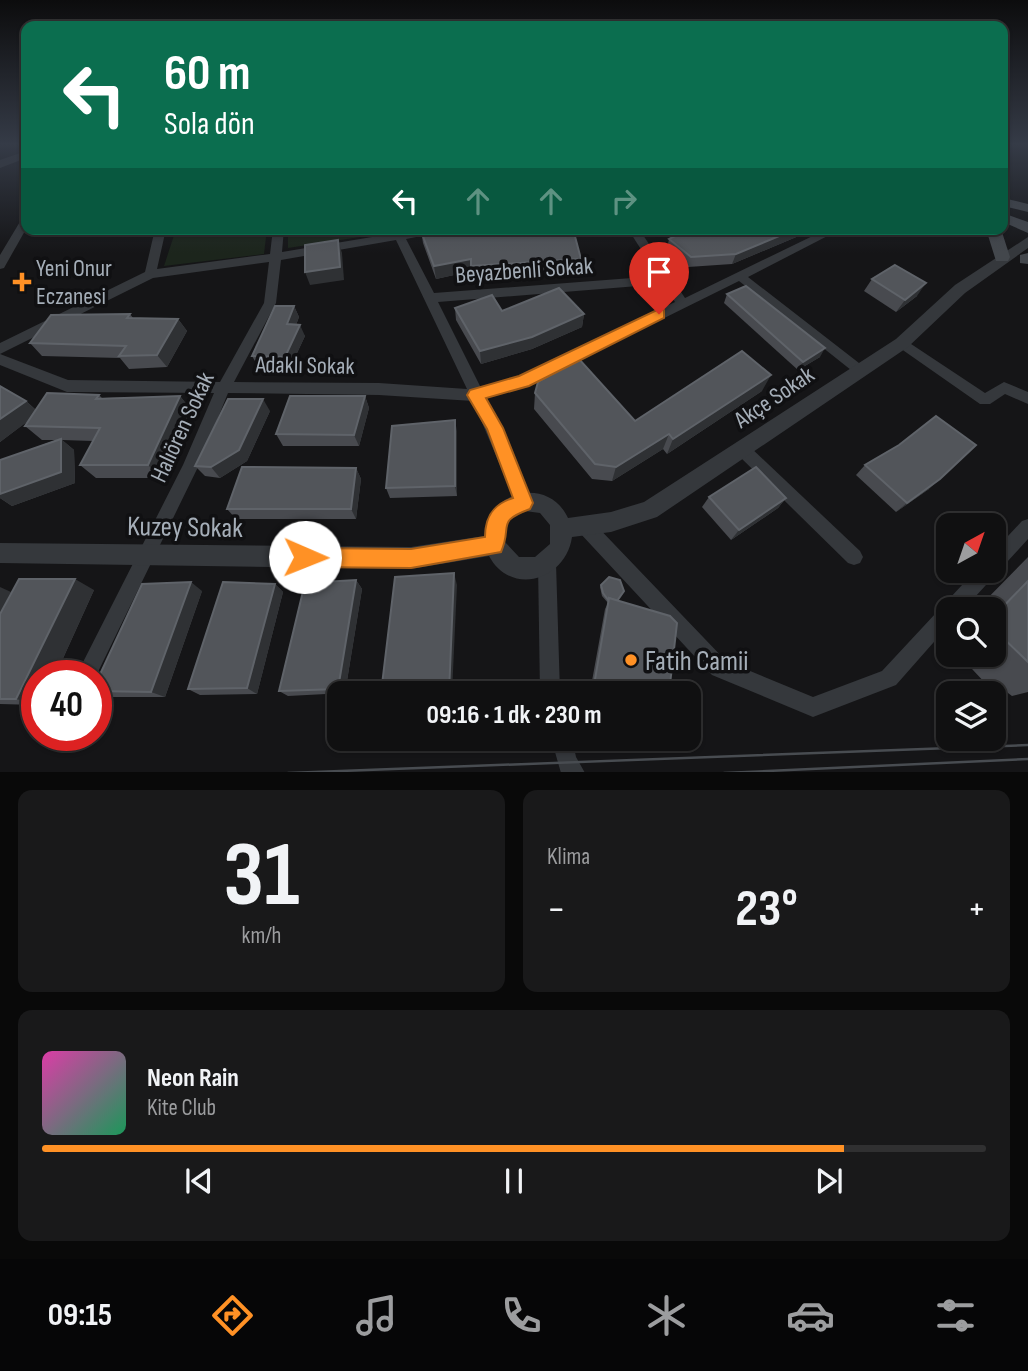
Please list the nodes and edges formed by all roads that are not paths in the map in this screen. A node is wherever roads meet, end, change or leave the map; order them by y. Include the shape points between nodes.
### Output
1 (1008, 205) edge
2 (1008, 207) edge
3 (1028, 208) edge
4 (1028, 218) edge
5 (1008, 219) edge
6 (1028, 228) edge
7 (21, 229) edge
8 (160, 235) edge
9 (279, 235) edge
10 (382, 235) edge
11 (410, 235) edge
12 (637, 235) edge
13 (824, 235) edge
14 (996, 235) edge
15 (400, 237) junction
16 (1028, 241) edge
17 (277, 257) junction
18 (1027, 258) edge
19 (998, 262) junction
20 (0, 265) edge
21 (150, 274) junction
22 (741, 277) junction
23 (665, 280) junction
24 (429, 298) junction
25 (682, 303) junction
26 (902, 344) junction
27 (0, 349) edge
28 (0, 359) edge
29 (861, 370) junction
30 (224, 387) junction
31 (475, 395) junction
32 (1028, 398) edge
33 (743, 450) junction
34 (524, 503) junction
35 (585, 526) junction
36 (1028, 527) edge
37 (562, 529) junction
38 (494, 545) junction
39 (1006, 551) edge
40 (0, 553) edge
41 (146, 556) junction
42 (854, 557) dead end
43 (547, 563) junction
44 (976, 583) edge
45 (963, 597) edge
46 (936, 626) edge
47 (94, 660) edge
48 (550, 681) edge
49 (564, 751) edge
50 (574, 772) edge

1 - 3 main road
2 - 4 main road
5 - 6 main road
7 - 20 street
8 - 21 street
9 - 17 street, Halıören Sokak
10 - 15 street
10 - 17 street
11 - 15 street
12 - 23 street
13 - 22 street, Adaklı Sokak
14 - 19 main road
15 - 24 street
16 - 19 street, Akçe Sokak
17 - 21 street
17 - 30 street, Halıören Sokak via 270,303
18 - 19 street, Akçe Sokak
19 - 26 street, Akçe Sokak via 960,289
21 - 27 street
22 - 25 street, Adaklı Sokak
22 - 29 street
23 - 24 street, Beyazbenli Sokak
23 - 25 street
24 - 31 street
25 - 31 street, Adaklı Sokak via 524,381
26 - 29 street, Akçe Sokak
26 - 32 street via 985,400 1004,388
28 - 30 street, Adaklı Sokak via 67,386
29 - 33 street, Akçe Sokak
30 - 31 street, Adaklı Sokak
30 - 41 street, Halıören Sokak
31 - 34 street via 495,428
33 - 35 street, Akçe Sokak via 650,510
33 - 42 street
34 - 37 street via 550,510
34 - 38 street via 500,514
35 - 37 street, Akçe Sokak
35 - 46 street via 719,668 813,707 889,678
36 - 39 street
37 - 43 street via 559,551
38 - 41 street, Kuzey Sokak via 411,558
38 - 43 street via 518,567 530,569
40 - 41 street, Kuzey Sokak
41 - 47 street, Halıören Sokak
43 - 48 street
44 - 45 street
49 - 50 street

